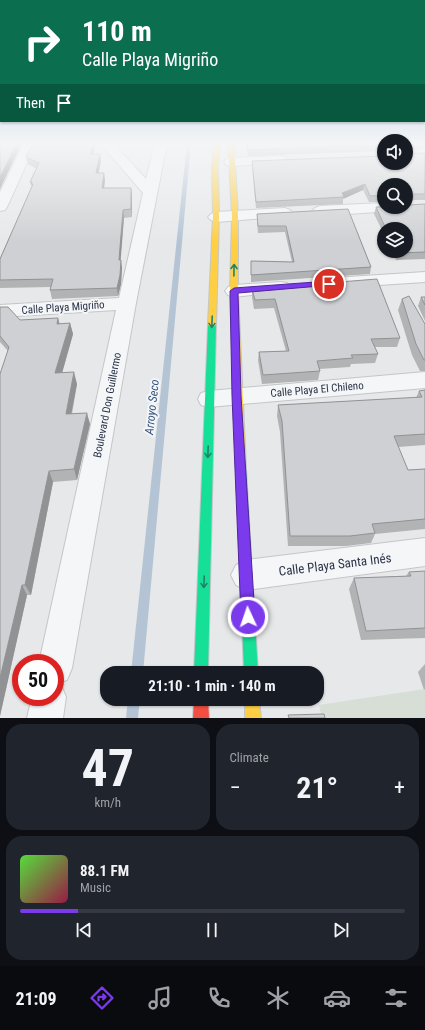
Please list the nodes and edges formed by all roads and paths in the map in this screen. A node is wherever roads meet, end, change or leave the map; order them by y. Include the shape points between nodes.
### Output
1 (136, 177) edge
2 (154, 177) edge
3 (215, 177) edge
4 (232, 177) edge
5 (7, 178) edge
6 (151, 193) junction
7 (0, 207) edge
8 (377, 208) edge
9 (235, 216) junction
10 (216, 217) junction
11 (425, 277) edge
12 (329, 284) edge
13 (298, 286) edge
14 (234, 291) junction
15 (127, 303) junction
16 (0, 311) edge
17 (425, 380) edge
18 (237, 396) junction
19 (210, 399) junction
20 (425, 552) edge
21 (246, 575) junction
22 (58, 654) edge
23 (202, 666) edge
24 (251, 666) edge
25 (47, 706) edge
26 (201, 706) edge
27 (252, 706) edge
28 (45, 718) edge
29 (200, 718) edge
30 (253, 718) edge

1 - 6 street
2 - 6 street, Boulevard Don Guillermo
3 - 10 main road
4 - 9 main road
5 - 7 street
6 - 15 street, Boulevard Don Guillermo
8 - 9 street
9 - 10 street
14 -> 9 main road
10 -> 19 main road
11 - 12 street
13 - 14 street
14 - 18 main road
15 - 16 street, Calle Playa Migriño
15 - 22 street, Boulevard Don Guillermo
17 - 18 street, Calle Playa El Chileno
18 - 19 street, Calle Playa El Chileno
18 - 21 main road
19 -> 23 main road
20 - 21 street, Calle Playa Santa Inés
21 - 24 main road
25 - 28 street
26 - 29 main road
27 - 30 main road

